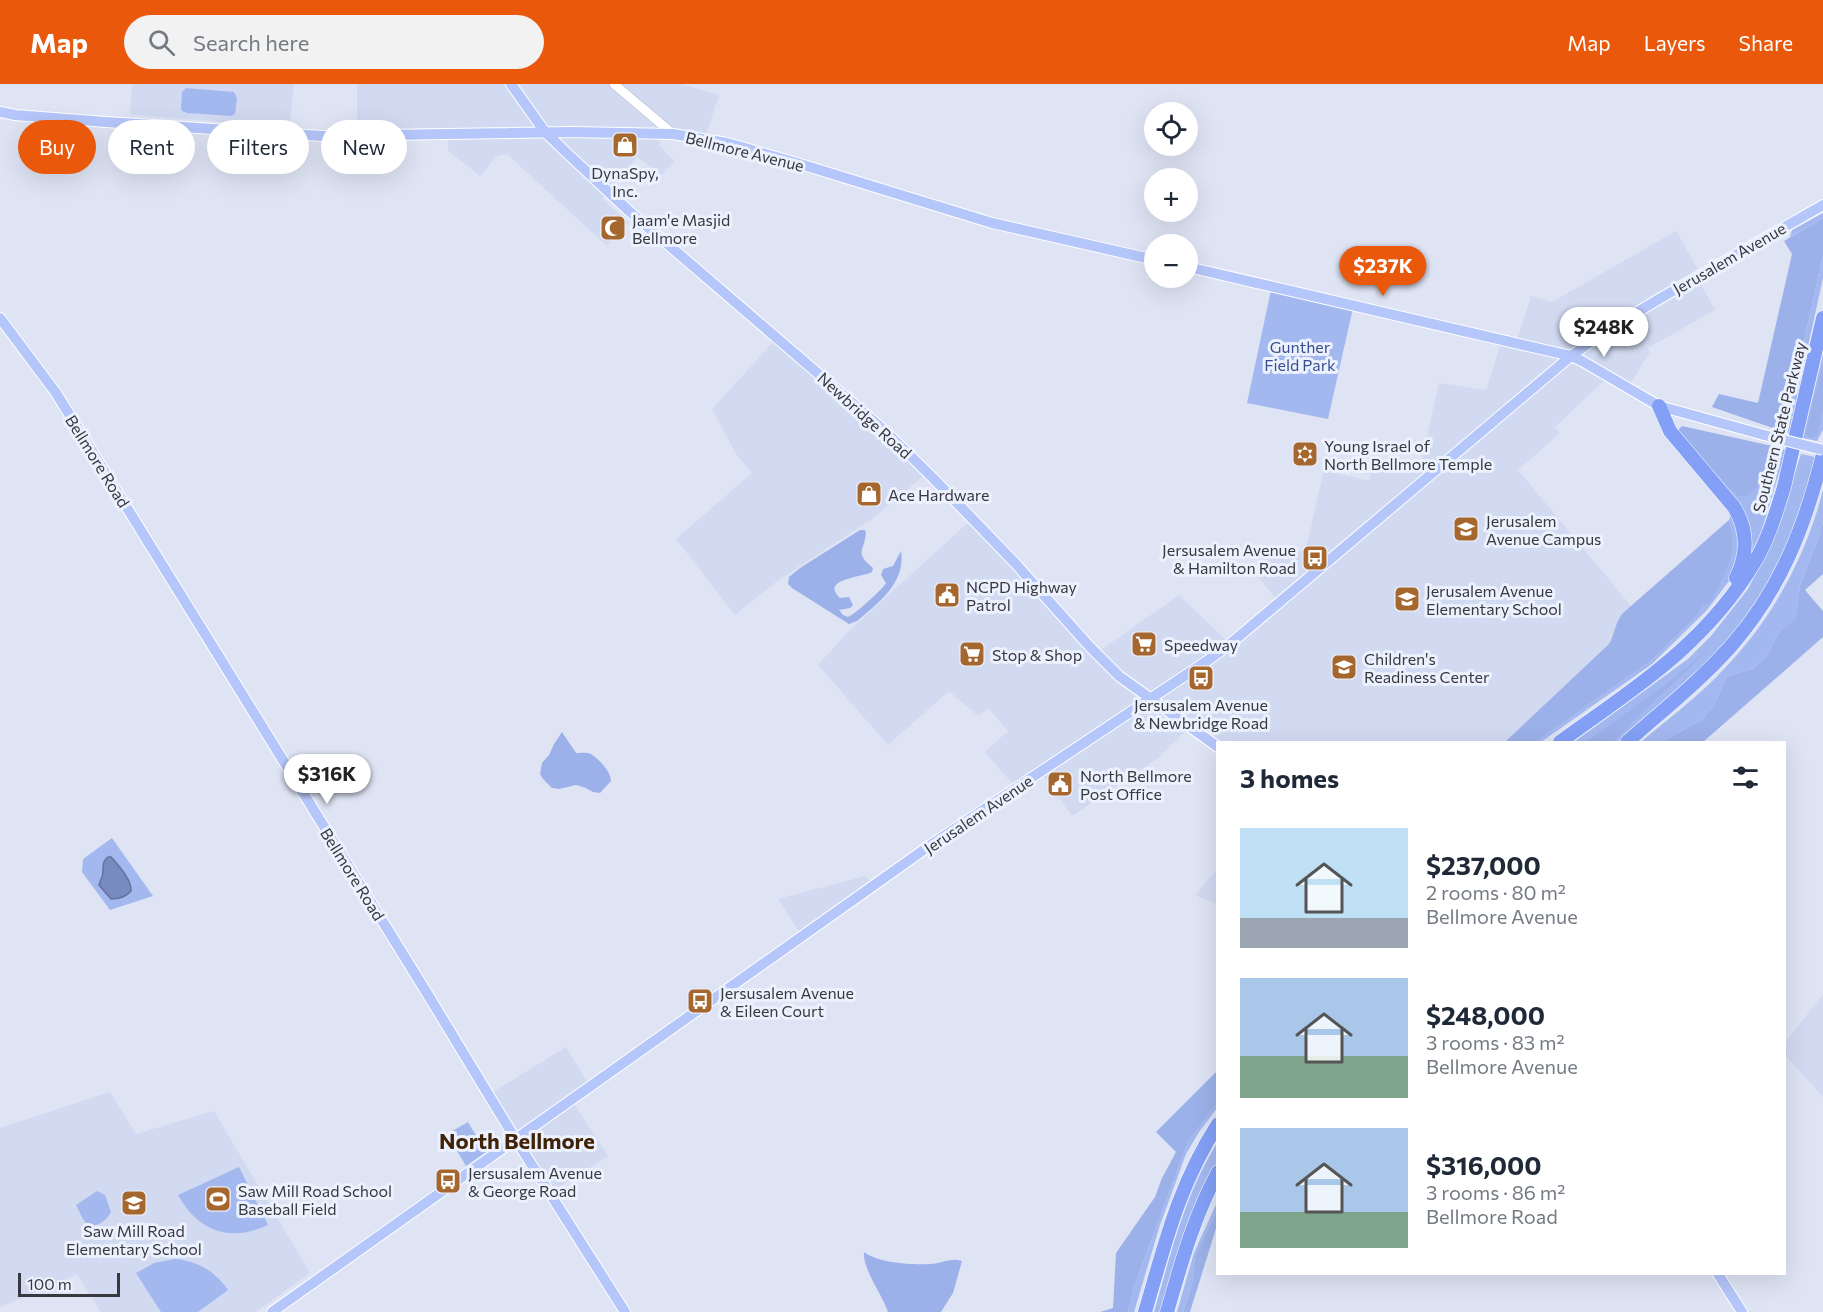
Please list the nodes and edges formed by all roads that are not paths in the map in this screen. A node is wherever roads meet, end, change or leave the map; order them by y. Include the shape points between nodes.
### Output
1 (511, 84) edge
2 (614, 84) edge
3 (0, 112) edge
4 (545, 132) junction
5 (673, 134) junction
6 (1823, 205) edge
7 (1144, 257) edge
8 (1198, 269) edge
9 (0, 318) edge
10 (1823, 318) edge
11 (1571, 356) junction
12 (1659, 406) junction
13 (1823, 452) edge
14 (1715, 617) junction
15 (1151, 699) junction
16 (1561, 741) edge
17 (1628, 741) edge
18 (1216, 746) edge
19 (1216, 1128) edge
20 (516, 1140) junction
21 (1216, 1176) edge
22 (1719, 1275) edge
23 (272, 1312) edge
24 (625, 1312) edge
25 (1145, 1312) edge
26 (1167, 1312) edge
27 (1742, 1312) edge

1 - 4 main road, Newbridge Road
2 - 5 street
3 - 4 main road, Bellmore Avenue via 322,136
4 - 5 main road, Bellmore Avenue
4 - 15 main road, Newbridge Road via 629,211 885,431 969,514 1090,647 1119,676
5 - 7 main road, Bellmore Avenue via 737,146 993,223
6 - 11 main road, Jerusalem Avenue via 1659,299
8 - 11 main road
9 - 20 main road, Bellmore Road via 56,393
10 - 14 highway, Southern State Parkway via 1776,513 1755,562
11 - 12 main road
11 - 15 main road, Jerusalem Avenue via 1230,644
12 - 13 main road, bridge
12 - 14 highway via 1670,431 1734,507 1744,530 1743,562
13 - 17 highway via 1797,540 1754,617 1705,673
14 - 16 highway, Southern State Parkway via 1674,659
15 - 18 main road, Newbridge Road
15 - 20 main road, Jerusalem Avenue via 932,844
19 - 25 highway via 1180,1198
20 - 23 main road, Jerusalem Avenue
20 - 24 main road, Bellmore Road
21 - 26 highway via 1184,1253
22 - 27 main road

